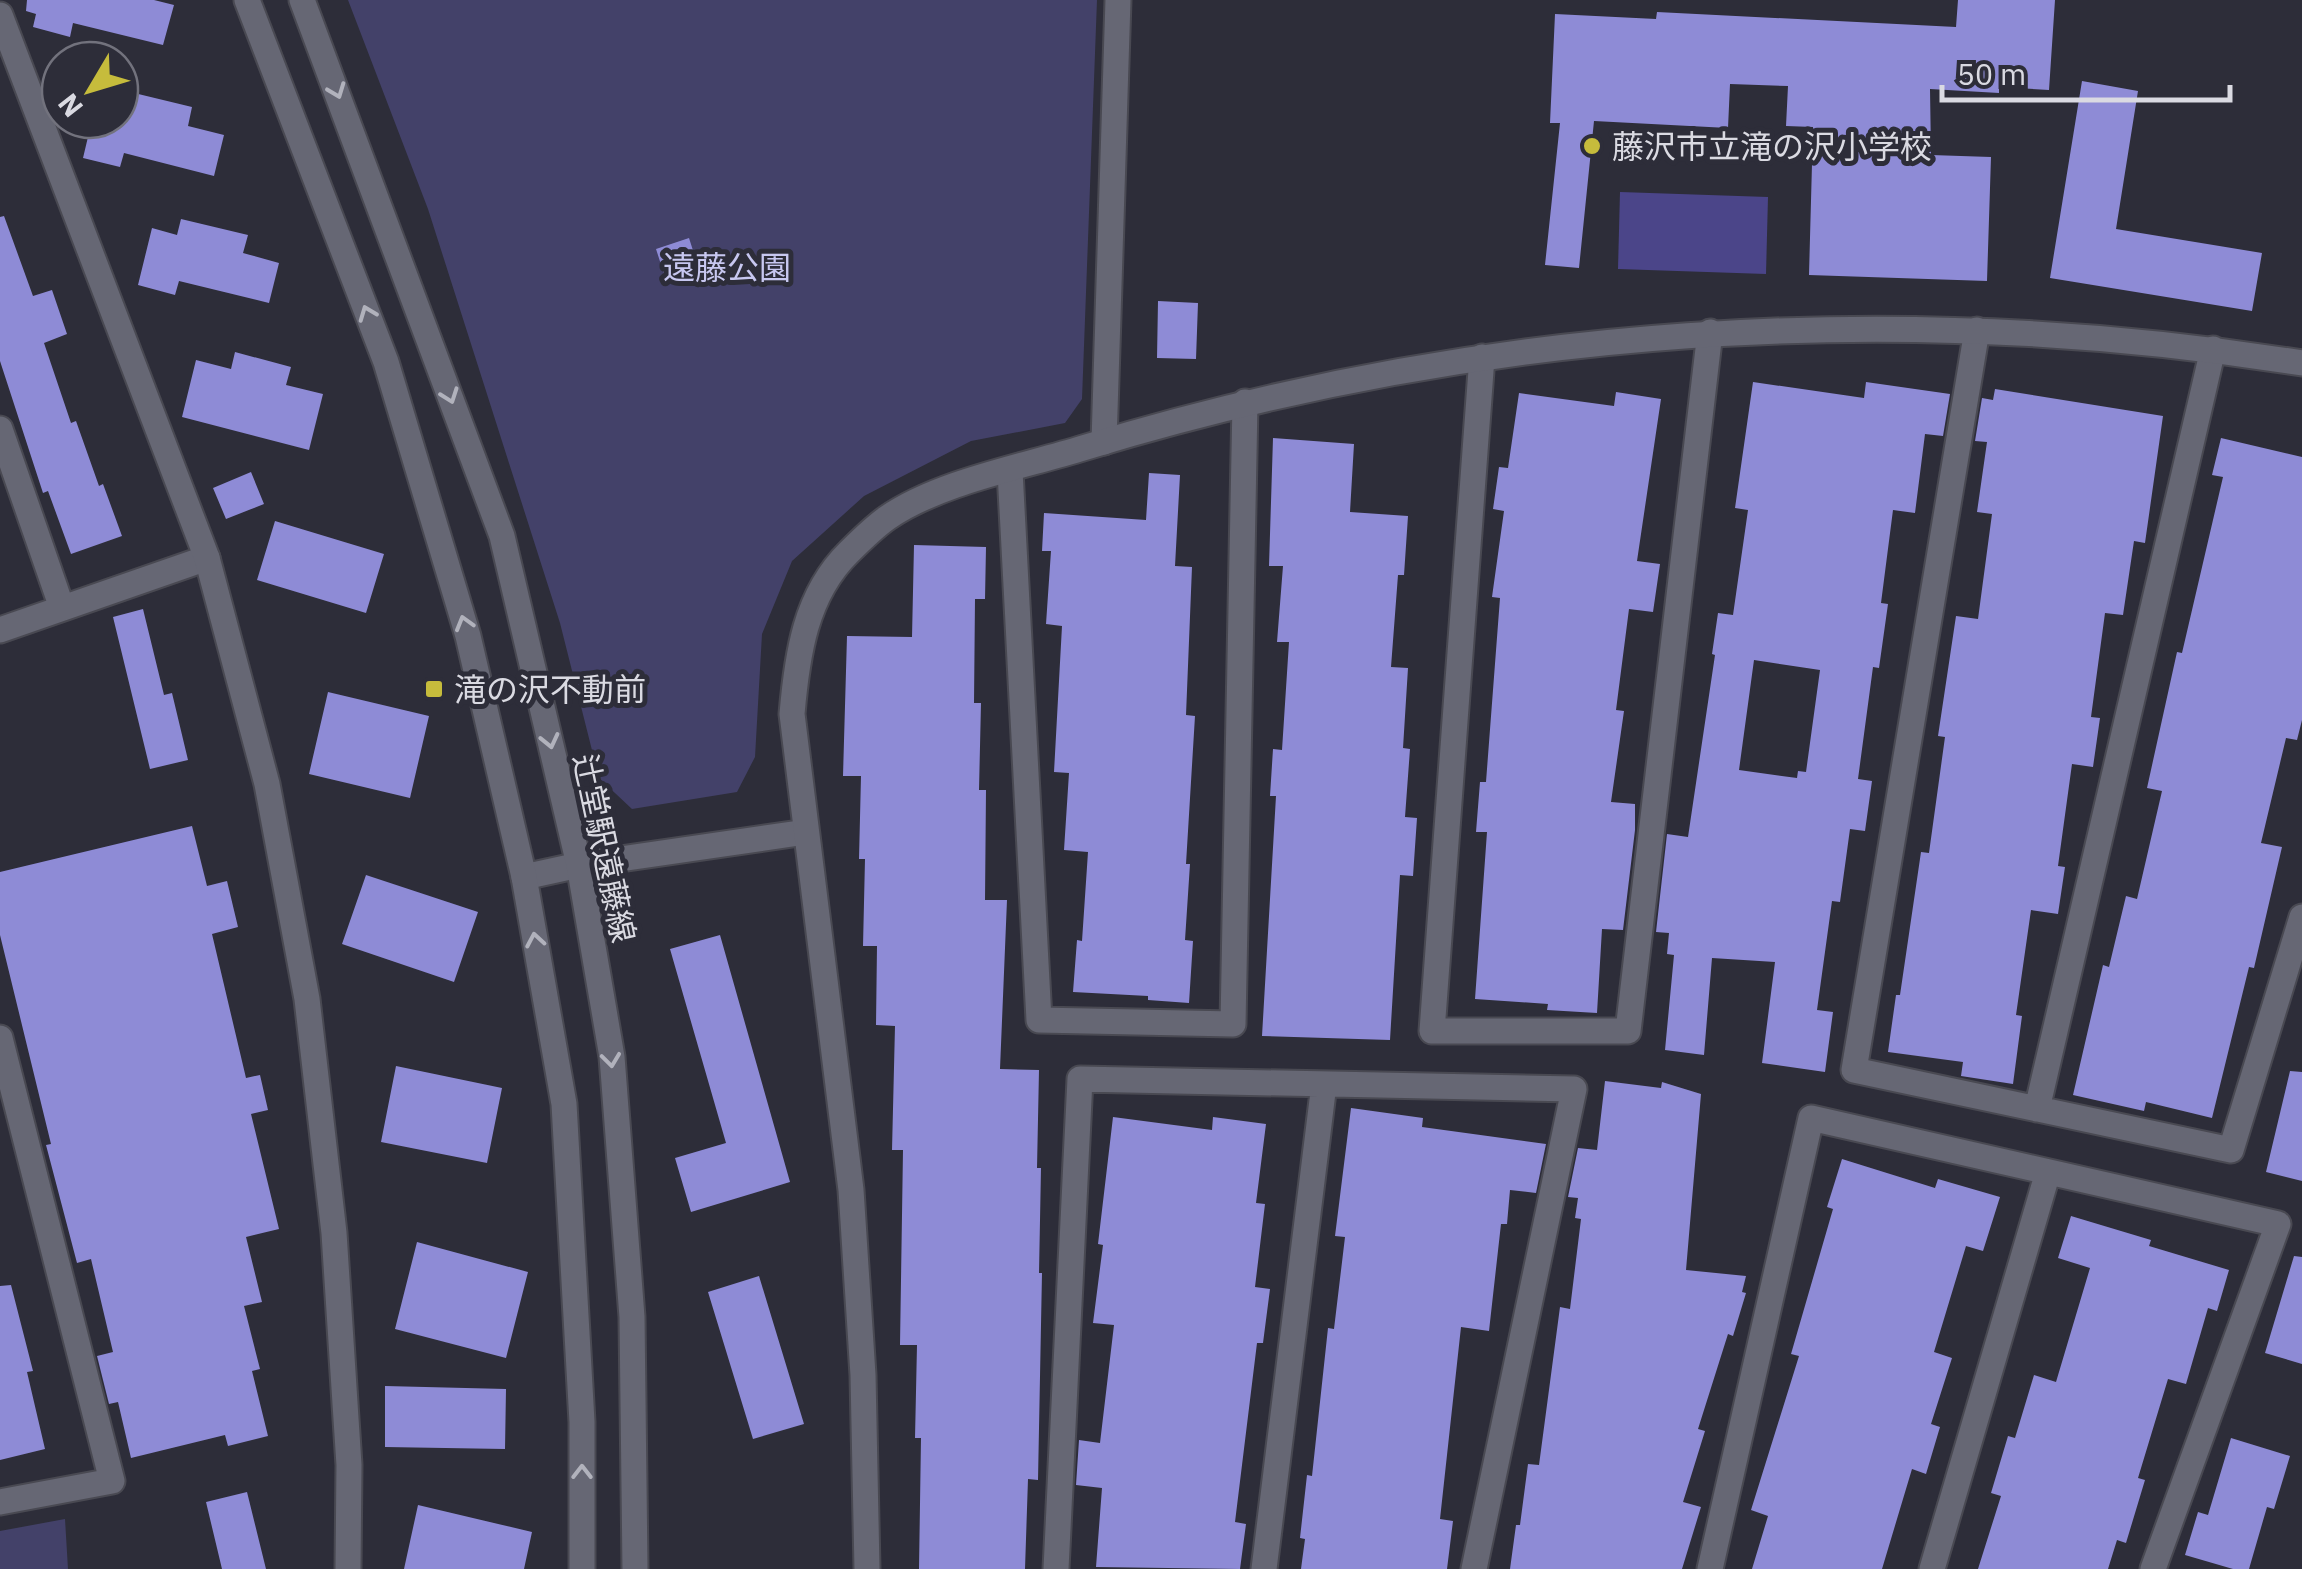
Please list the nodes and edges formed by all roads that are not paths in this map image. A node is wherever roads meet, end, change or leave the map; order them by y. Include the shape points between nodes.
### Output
1 (247, 0) edge
2 (302, 0) edge
3 (1118, 0) edge
4 (0, 15) edge
5 (1976, 330) junction
6 (1710, 332) junction
7 (2213, 349) junction
8 (1482, 356) junction
9 (2302, 363) edge
10 (1246, 402) junction
11 (0, 429) edge
12 (1104, 442) junction
13 (1010, 471) junction
14 (207, 558) junction
15 (62, 608) junction
16 (0, 630) edge
17 (806, 832) junction
18 (579, 865) junction
19 (524, 877) junction
20 (2302, 917) edge
21 (0, 1038) edge
22 (1324, 1084) junction
23 (2037, 1109) junction
24 (2048, 1172) junction
25 (0, 1502) edge
26 (348, 1569) edge
27 (582, 1569) edge
28 (634, 1569) edge
29 (867, 1569) edge
30 (1056, 1569) edge
31 (1264, 1569) edge
32 (1474, 1569) edge
33 (1710, 1569) edge
34 (1932, 1569) edge
35 (2153, 1569) edge

19 -> 1 street via 468,636 386,362
2 -> 18 street, 辻堂駅遠藤線 via 502,536
3 - 12 street
4 - 14 street
5 - 6 street
5 - 7 street
5 - 23 street via 1854,1070
6 - 8 street
6 - 8 street via 1628,1031 1432,1031
7 - 9 street
7 - 23 street
8 - 10 street
10 - 12 street
10 - 13 street via 1233,1024 1039,1020
11 - 15 street
12 - 13 street
13 - 17 street via 944,490 887,518 845,555 815,601 798,653 792,714
14 - 15 street
14 - 26 street via 267,784 306,999 334,1233 349,1465
15 - 16 street
17 - 18 street
17 - 29 street via 851,1190
18 - 19 street
18 -> 28 street, 辻堂駅遠藤線 via 612,1057 624,1205
27 -> 19 street via 582,1422 564,1104
20 - 23 street via 2231,1150
21 - 25 street via 112,1481
22 - 30 street via 1080,1078
22 - 31 street
22 - 32 street via 1574,1089
24 - 33 street via 1811,1118
24 - 34 street
24 - 35 street via 2278,1224

